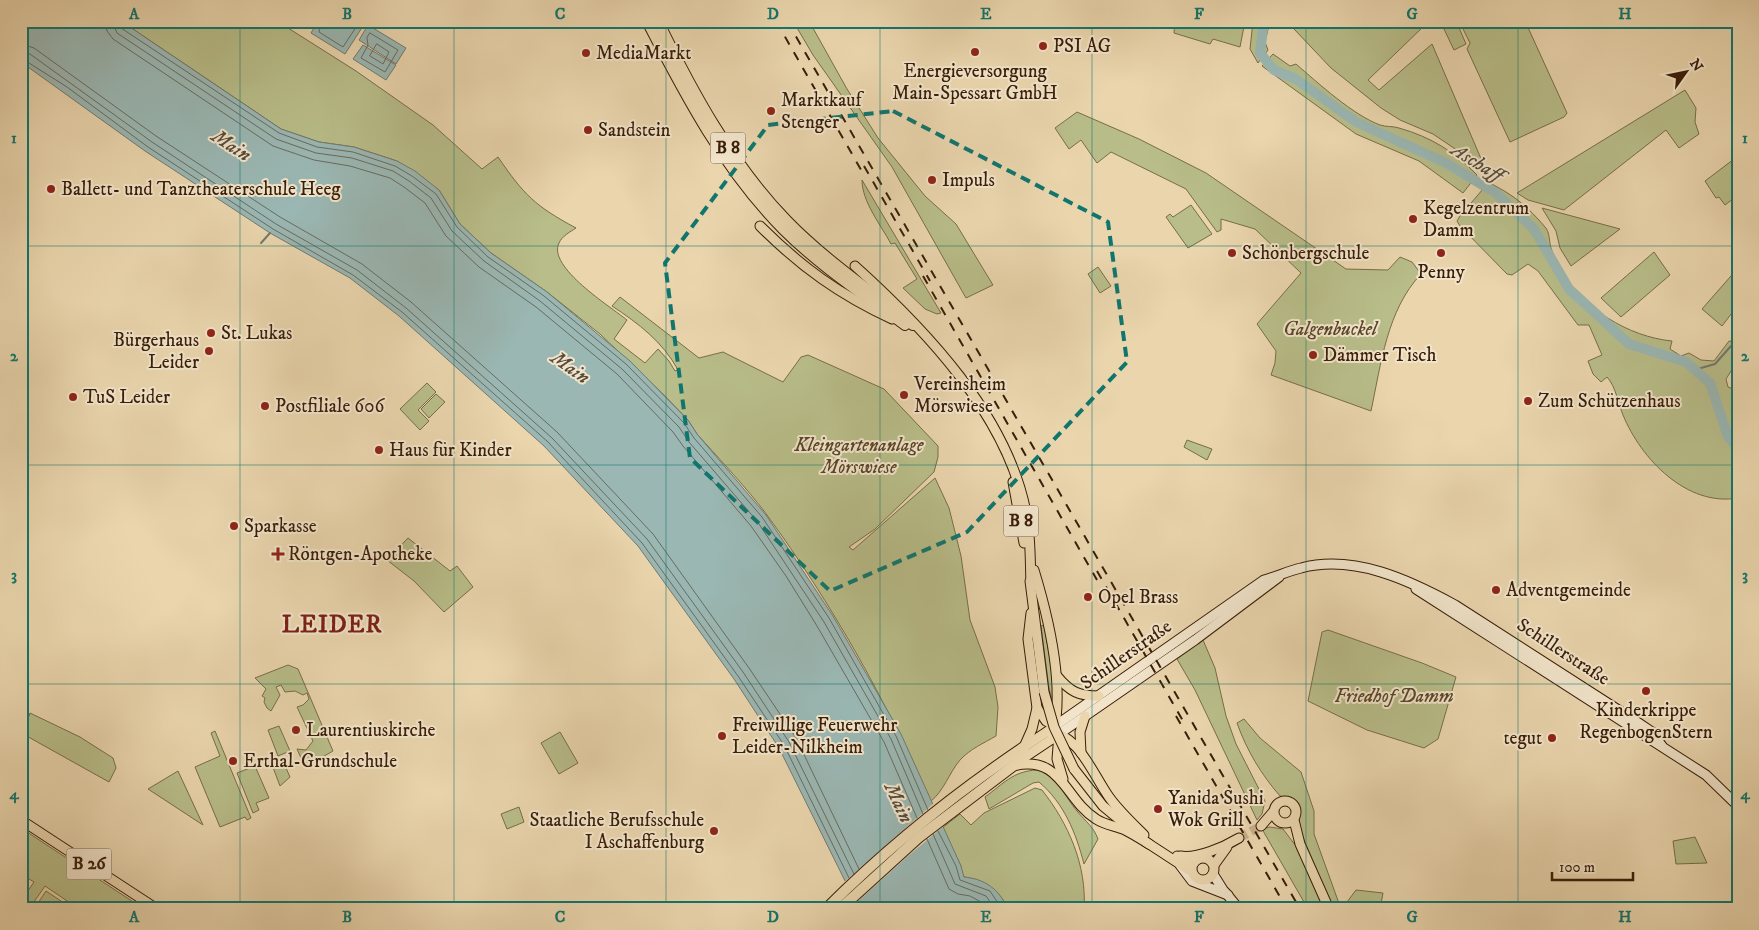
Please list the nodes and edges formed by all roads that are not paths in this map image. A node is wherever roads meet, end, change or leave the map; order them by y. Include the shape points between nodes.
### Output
1 (647, 21) edge
2 (658, 21) edge
3 (760, 226) dead end
4 (855, 266) dead end
5 (909, 325) junction
6 (1007, 458) junction
7 (1030, 559) junction
8 (1281, 575) junction
9 (1031, 584) junction
10 (1033, 604) junction
11 (1057, 676) junction
12 (1099, 696) junction
13 (1037, 708) junction
14 (1085, 716) junction
15 (1057, 730) junction
16 (1024, 747) junction
17 (1081, 753) junction
18 (1013, 766) junction
19 (995, 772) junction
20 (1065, 784) junction
21 (1738, 806) edge
22 (1273, 812) junction
23 (21, 820) edge
24 (1119, 820) junction
25 (1294, 820) junction
26 (1281, 823) junction
27 (1144, 835) junction
28 (1149, 844) junction
29 (1300, 844) junction
30 (1174, 854) junction
31 (1180, 864) junction
32 (1193, 868) junction
33 (1210, 870) junction
34 (1226, 893) junction
35 (157, 909) edge
36 (826, 909) edge
37 (840, 909) edge
38 (1239, 909) edge
39 (1329, 909) edge

1 - 5 highway, B 8 via 698,117 734,171 764,208 827,268
2 - 5 highway, B 8 via 706,113 770,203 825,256
3 - 5 main road via 785,251 832,287
4 - 5 main road via 888,296
5 - 6 main road, B 8 via 940,353 981,406
6 - 7 main road, B 8 via 1024,505
6 - 9 main road, B 8
7 - 9 main road, B 8
7 - 11 main road
8 - 12 main road, Schillerstraße via 1264,580 1235,599
8 - 14 main road, Schillerstraße via 1195,640
8 - 21 main road, Schillerstraße via 1324,564 1350,565 1382,571 1428,590 1533,653 1652,732 1662,746 1706,775
9 - 10 main road, B 8
10 - 13 main road via 1028,639
10 - 24 main road, B 8, bridge via 1044,692 1054,727 1074,769 1094,796
11 - 12 main road via 1075,693
11 - 15 main road
12 - 15 main road, Schillerstraße
13 - 15 main road
13 - 16 main road
14 - 15 main road, Schillerstraße
14 - 17 main road via 1080,732
15 - 16 main road, Schillerstraße
15 - 17 main road
15 - 18 main road, Schillerstraße
15 - 20 main road via 1057,759
16 - 19 highway, Schillerstraße
17 - 27 main road via 1109,797
18 - 19 highway, Schillerstraße
18 - 20 main road via 1028,763 1042,766
19 - 36 highway via 906,835
19 - 37 highway
20 - 28 main road via 1095,819 1125,830
22 - 25 main road via 1279,802 1289,802 1296,810
22 - 26 main road
22 - 26 main road via 1261,826
23 - 35 main road, B 26
24 - 27 main road, B 8
24 - 28 main road, B 8
25 - 26 main road
25 - 29 main road
26 - 29 main road
27 - 30 main road
28 - 31 main road
29 - 39 main road
30 - 32 main road
30 - 33 main road via 1188,856 1212,852 1234,842
31 - 32 main road
31 - 34 main road via 1192,881
32 - 33 main road via 1198,879
32 - 33 main road via 1201,858
33 - 34 main road
34 - 38 main road

